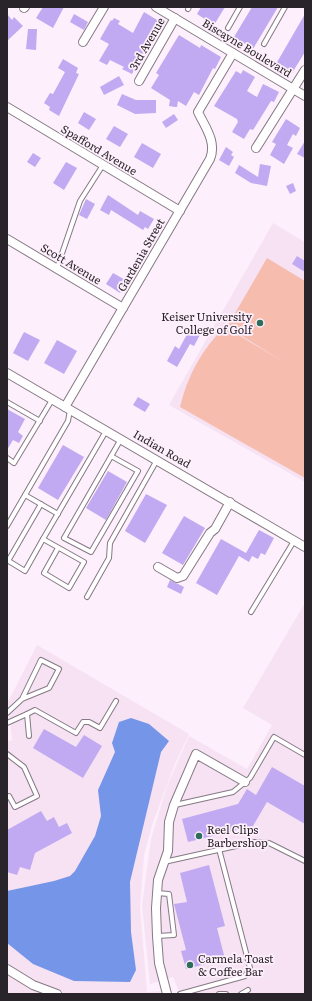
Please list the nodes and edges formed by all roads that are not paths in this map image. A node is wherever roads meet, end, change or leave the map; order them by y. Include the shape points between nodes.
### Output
1 (104, 7) edge
2 (156, 7) edge
3 (240, 7) edge
4 (285, 7) edge
5 (175, 18) junction
6 (228, 28) dead end
7 (83, 42) dead end
8 (264, 44) dead end
9 (233, 53) junction
10 (305, 70) edge
11 (139, 81) dead end
12 (294, 89) junction
13 (305, 96) edge
14 (7, 108) edge
15 (256, 148) dead end
16 (104, 165) junction
17 (180, 211) junction
18 (7, 239) edge
19 (57, 268) junction
20 (123, 308) junction
21 (7, 373) edge
22 (53, 399) junction
23 (7, 402) edge
24 (68, 408) junction
25 (40, 421) junction
26 (106, 430) junction
27 (121, 439) junction
28 (111, 456) junction
29 (7, 458) edge
30 (157, 460) junction
31 (25, 495) junction
32 (230, 502) junction
33 (41, 504) junction
34 (58, 514) junction
35 (7, 526) edge
36 (43, 540) junction
37 (294, 540) junction
38 (305, 547) edge
39 (58, 548) junction
40 (8, 560) edge
41 (158, 567) dead end
42 (87, 597) dead end
43 (251, 612) dead end
44 (22, 699) junction
45 (116, 702) dead end
46 (7, 713) edge
47 (27, 714) junction
48 (7, 723) edge
49 (29, 736) dead end
50 (7, 754) edge
51 (305, 755) edge
52 (245, 782) junction
53 (7, 797) edge
54 (174, 805) junction
55 (219, 849) junction
56 (164, 862) junction
57 (305, 862) edge
58 (157, 893) junction
59 (157, 936) junction
60 (7, 969) edge
61 (194, 990) junction
62 (248, 990) dead end
63 (45, 992) edge
64 (57, 994) edge
65 (167, 994) edge
66 (180, 994) edge
67 (190, 994) edge
68 (219, 994) edge
69 (226, 994) edge
70 (241, 994) edge

1 - 7 street
2 - 5 street, Biscayne Boulevard
3 - 6 lane
4 - 8 lane
5 - 9 street, Biscayne Boulevard
5 - 11 street, 3rd Avenue
9 - 12 street, Biscayne Boulevard
9 - 17 street, Gardenia Street via 198,112 211,137 213,152
10 - 12 street
12 - 13 street, Biscayne Boulevard
12 - 15 street
14 - 16 street, Spafford Avenue
16 - 17 street, Spafford Avenue
16 - 19 lane via 80,201
17 - 20 street, Gardenia Street
18 - 19 street, Scott Avenue
19 - 20 street, Scott Avenue
20 - 24 street, Gardenia Street
21 - 22 street, Indian Road
22 - 24 street, Indian Road
22 - 25 lane
23 - 25 lane
24 - 26 street, Indian Road
24 - 31 lane via 68,421
25 - 29 lane via 14,463
26 - 27 street, Indian Road
26 - 34 lane
27 - 28 lane
27 - 30 street, Indian Road
28 - 28 lane via 64,538 91,552 138,471
30 - 32 street, Indian Road
30 - 42 lane via 110,542 109,558
31 - 33 lane
31 - 35 lane
32 - 37 street, Indian Road
32 - 41 street via 183,576 177,578
33 - 34 lane
33 - 40 lane
34 - 36 lane
36 - 39 lane
36 - 40 lane via 25,571
37 - 38 street, Indian Road
37 - 43 lane
39 - 39 lane via 84,562 69,588 44,573
44 - 44 lane via 49,688 59,669 41,660
44 - 46 lane
45 - 47 lane via 100,728 83,722 76,733 35,710
47 - 48 lane
47 - 49 lane
50 - 53 lane via 24,767 37,796 15,807 9,796
51 - 52 lane via 274,738
52 - 54 lane via 233,792
52 - 54 street via 196,754
54 - 56 street via 169,822 168,851
55 - 56 lane
55 - 57 lane via 254,842 269,843
55 - 61 lane via 250,968 245,976
56 - 58 street
58 - 59 street
58 - 59 lane via 170,894 174,935
59 - 65 street via 159,963
60 - 63 street
61 - 66 lane
61 - 67 lane
62 - 70 lane
63 - 64 street
68 - 69 lane

